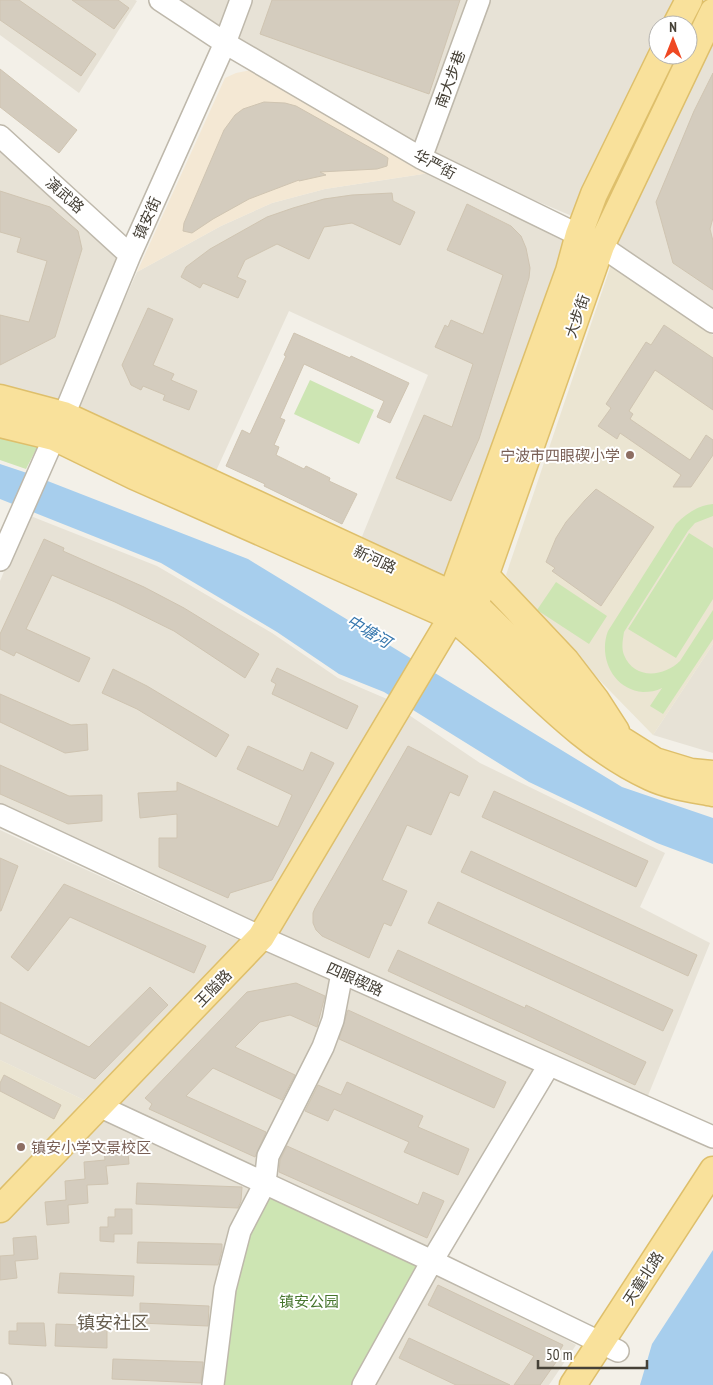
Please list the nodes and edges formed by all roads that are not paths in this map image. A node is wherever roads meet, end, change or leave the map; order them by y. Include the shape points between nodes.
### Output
1 (160, 0) edge
2 (241, 0) edge
3 (479, 0) edge
4 (689, 0) edge
5 (713, 12) edge
6 (681, 15) edge
7 (225, 43) junction
8 (657, 65) edge
9 (0, 136) edge
10 (421, 158) junction
11 (590, 240) junction
12 (130, 255) junction
13 (713, 322) edge
14 (0, 398) edge
15 (0, 424) edge
16 (59, 426) junction
17 (2, 556) edge
18 (485, 575) junction
19 (460, 606) junction
20 (618, 738) junction
21 (713, 774) edge
22 (713, 793) edge
23 (0, 816) edge
24 (261, 937) junction
25 (342, 973) junction
26 (549, 1065) junction
27 (99, 1106) junction
28 (713, 1137) edge
29 (713, 1170) edge
30 (265, 1183) junction
31 (713, 1197) edge
32 (0, 1209) edge
33 (432, 1260) junction
34 (609, 1347) junction
35 (213, 1385) edge
36 (363, 1385) edge
37 (573, 1385) edge
38 (594, 1385) edge

1 - 7 street, 华严街
2 - 7 street, 镇安街
3 - 10 street, 南大步巷
4 - 6 main road
5 - 11 main road, 大步街
7 - 10 street, 华严街
7 - 12 street, 镇安街
8 - 11 main road, 大步街 via 594,194
9 - 12 street, 演武路
10 - 11 street, 华严街
11 - 13 street, 华严街
11 - 18 main road, 大步街
11 - 19 main road, 大步街 via 569,271
12 - 16 street, 镇安街
14 - 16 main road, 新河路
15 - 16 main road, 新河路
16 - 17 street, 镇安街
16 - 19 main road, 新河路 via 134,476
18 - 19 main road, 大步街
18 - 20 main road via 566,661 596,700
19 - 20 main road, 新河路 via 514,643 569,701
19 - 22 main road, 新河路 via 478,638 546,704 599,748 651,778
19 - 24 main road, 王隘路
20 - 21 main road, 新河路 via 655,761 691,772
23 - 24 street, 四眼碶路
24 - 25 street, 四眼碶路
24 - 27 main road, 王隘路
25 - 26 street, 四眼碶路
25 - 30 street via 333,1020 268,1156
26 - 28 street, 四眼碶路
26 - 33 street
27 - 30 street
27 - 32 main road, 王隘路
29 - 34 main road, 天童北路
30 - 33 street
30 - 35 street via 240,1231 225,1289
31 - 34 main road
33 - 34 street
33 - 36 street
34 - 37 main road, 天童北路
34 - 38 main road

